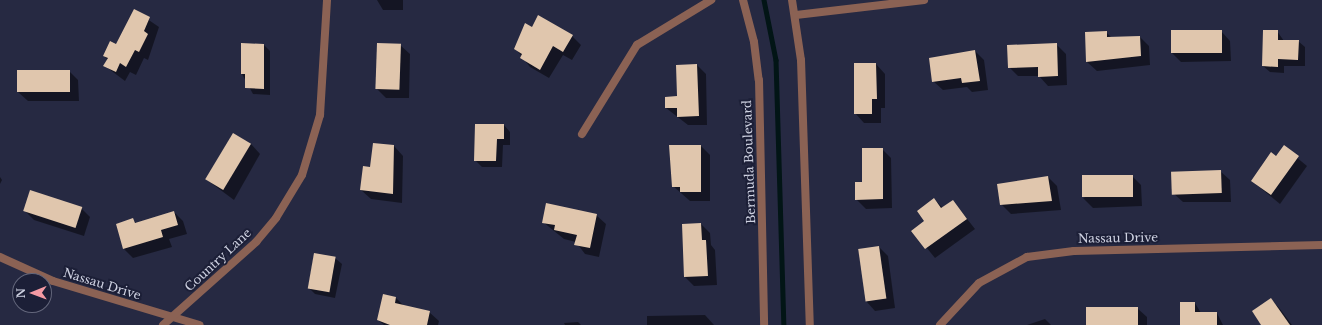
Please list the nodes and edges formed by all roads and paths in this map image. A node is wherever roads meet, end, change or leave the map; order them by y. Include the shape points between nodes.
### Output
1 (327, 0) edge
2 (711, 0) edge
3 (743, 0) edge
4 (792, 0) edge
5 (924, 0) edge
6 (796, 15) junction
7 (582, 134) dead end
8 (1322, 245) edge
9 (0, 257) edge
10 (174, 316) junction
11 (163, 325) edge
12 (200, 325) edge
13 (764, 325) edge
14 (810, 325) edge
15 (940, 325) edge

1 - 10 street, Country Lane via 320,115 302,175 276,218 256,242
2 - 7 street via 637,45
3 - 13 street, Bermuda Boulevard via 754,42 758,80
4 - 6 street
5 - 6 street
6 - 14 street via 801,60
8 - 15 street, Nassau Drive via 1074,251 1034,256 1000,269 979,283
9 - 10 street, Nassau Drive via 53,281
10 - 11 street, Country Lane
10 - 12 street, Nassau Drive

